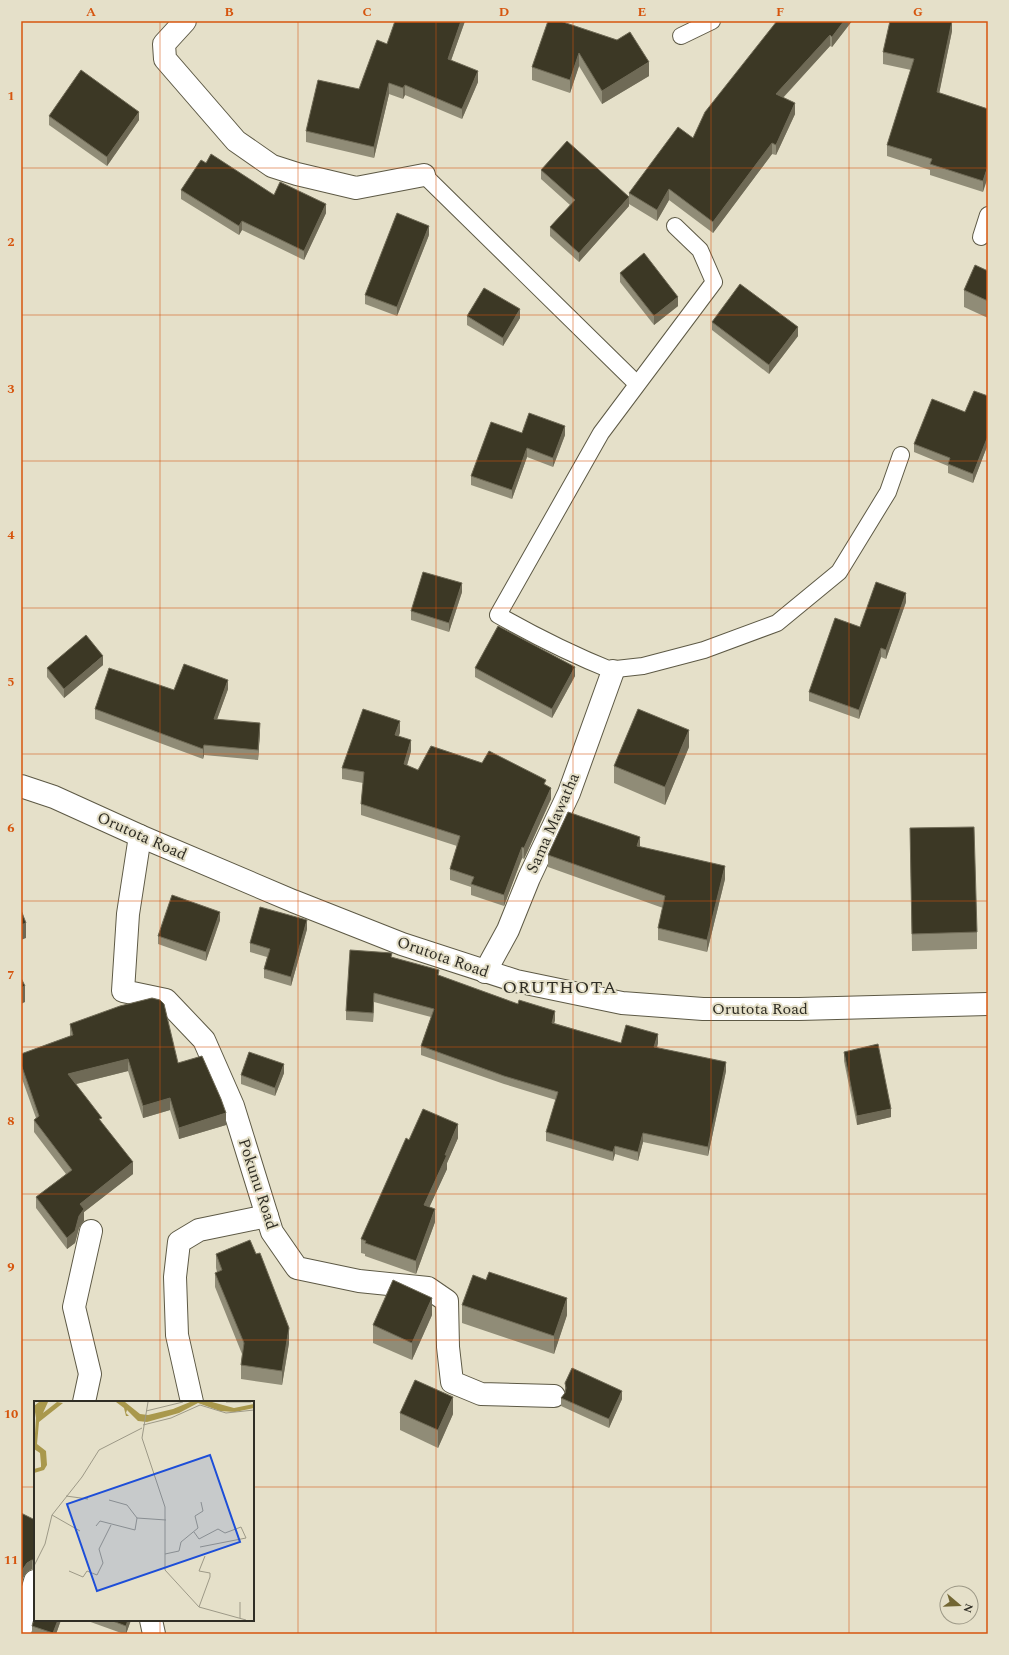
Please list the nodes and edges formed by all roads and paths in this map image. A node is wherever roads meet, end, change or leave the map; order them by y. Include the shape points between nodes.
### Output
1 (185, 21) edge
2 (712, 21) edge
3 (681, 36) dead end
4 (424, 175) joint
5 (988, 215) edge
6 (675, 226) dead end
7 (981, 236) dead end
8 (637, 384) junction
9 (901, 455) dead end
10 (613, 671) junction
11 (21, 786) edge
12 (140, 836) junction
13 (484, 972) junction
14 (988, 1004) edge
15 (267, 1216) junction
16 (91, 1231) dead end
17 (554, 1396) dead end
18 (84, 1401) edge
19 (192, 1401) edge
20 (34, 1584) edge
21 (151, 1621) edge
22 (21, 1629) edge
23 (154, 1634) edge

1 - 4 street via 164,44 165,59 236,141 272,166 356,188
2 - 3 lane
4 - 8 lane
5 - 7 lane
6 - 8 lane via 700,250 714,282
8 - 10 lane via 601,433 498,615 577,657
9 - 10 lane via 888,492 839,572 777,622 704,650
10 - 13 street, Sama Mawatha via 569,793 508,930
11 - 12 street, Orutota Road via 54,797
12 - 13 street, Orutota Road via 300,904 402,944
12 - 15 street, Pokunu Road via 128,914 122,991 166,1000 204,1040 233,1106
13 - 14 street, Orutota Road via 622,1003 703,1009
15 - 17 street, Pokunu Road via 272,1232 297,1268 359,1281 428,1288 446,1301 452,1382 481,1394
15 - 19 street via 199,1230 179,1242 175,1278 177,1335
16 - 18 street via 74,1307 90,1374
20 - 22 street
21 - 23 street

